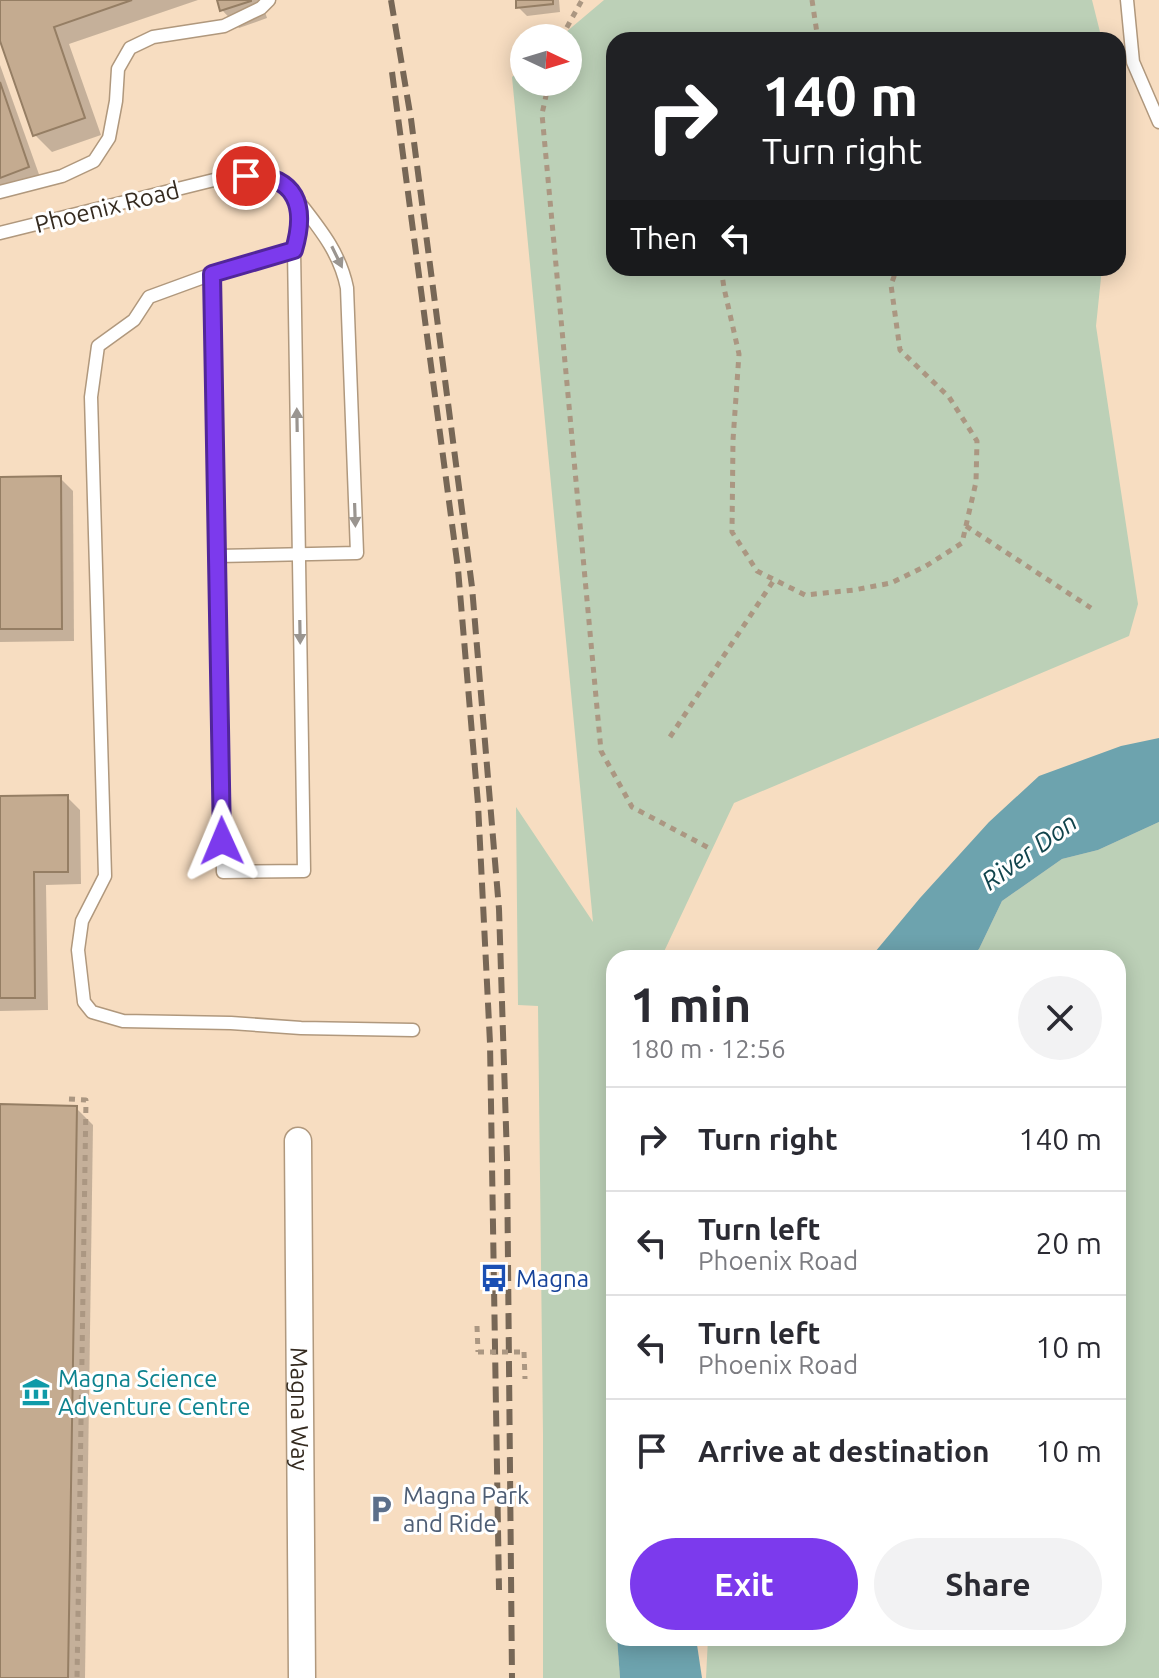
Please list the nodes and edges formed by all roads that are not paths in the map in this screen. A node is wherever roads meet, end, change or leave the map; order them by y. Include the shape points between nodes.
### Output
1 (269, 0) edge
2 (1127, 0) edge
3 (1159, 122) edge
4 (0, 192) edge
5 (292, 193) junction
6 (0, 233) edge
7 (294, 250) junction
8 (212, 274) junction
9 (299, 554) junction
10 (217, 556) junction
11 (413, 1030) dead end
12 (298, 1141) dead end
13 (302, 1678) edge

1 - 4 lane via 224,26 153,37 130,48 118,69 109,138 94,161 62,176
2 - 3 lane via 1133,62
5 - 6 lane, Phoenix Road via 262,177 226,177
5 - 7 lane via 300,211
5 -> 9 lane via 331,244 344,271 357,553
7 - 8 lane
9 -> 7 lane
8 - 10 lane
8 - 11 lane via 149,297 134,320 98,346 91,397 105,876 82,921 78,950 84,1002 92,1012 123,1021
9 - 10 lane
9 -> 10 lane via 304,871 223,872
12 - 13 street, Magna Way

